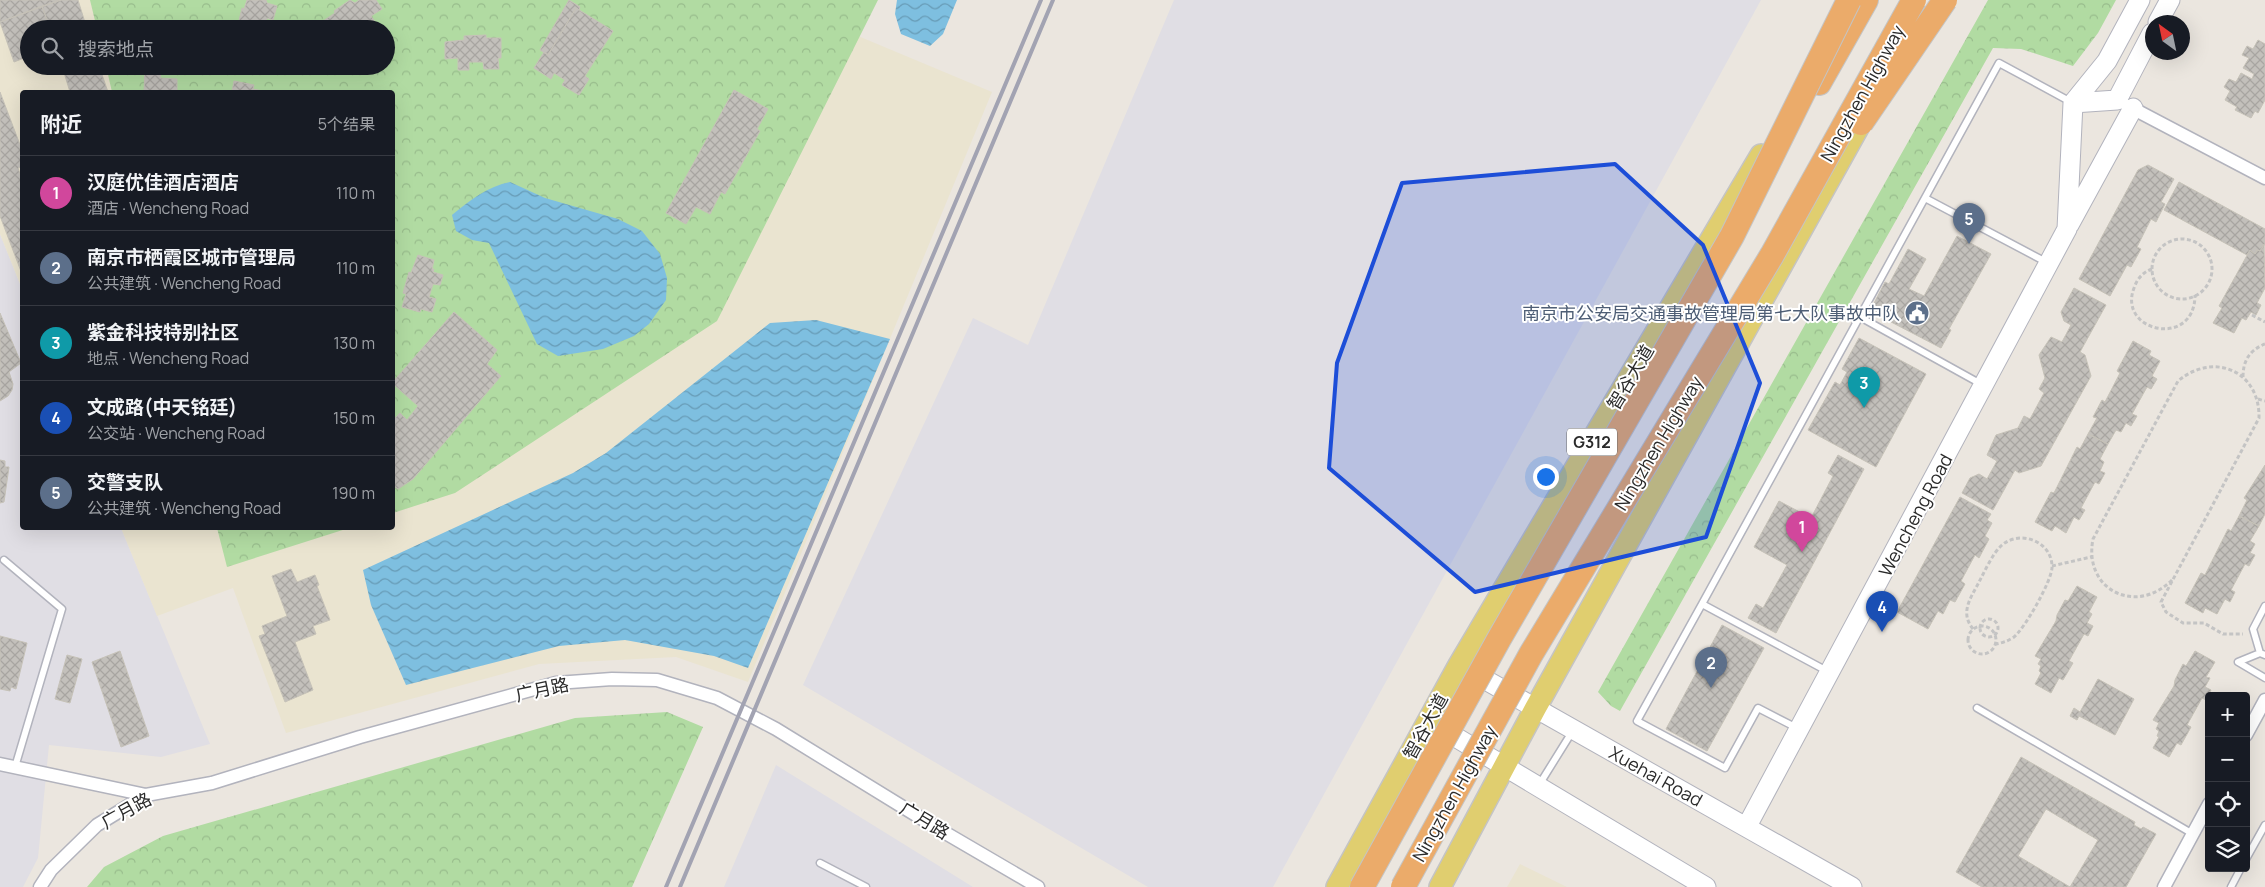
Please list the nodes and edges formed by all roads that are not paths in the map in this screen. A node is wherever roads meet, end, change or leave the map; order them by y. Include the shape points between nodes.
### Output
1 (1851, 0) edge
2 (1866, 0) edge
3 (1914, 0) edge
4 (1931, 0) edge
5 (1945, 0) edge
6 (2140, 0) edge
7 (2170, 0) edge
8 (2162, 15) edge
9 (2145, 46) edge
10 (2116, 100) junction
11 (2073, 103) junction
12 (2133, 108) junction
13 (2265, 178) edge
14 (1925, 198) junction
15 (2067, 229) junction
16 (1732, 236) junction
17 (1772, 254) junction
18 (2050, 264) junction
19 (1860, 317) junction
20 (1984, 385) junction
21 (4, 560) dead end
22 (1702, 604) junction
23 (2265, 606) edge
24 (2262, 654) edge
25 (1459, 665) junction
26 (1830, 673) junction
27 (2265, 678) edge
28 (2265, 700) edge
29 (1977, 708) dead end
30 (1535, 709) junction
31 (1427, 720) junction
32 (2250, 728) edge
33 (1573, 730) junction
34 (1799, 730) junction
35 (0, 764) edge
36 (15, 767) junction
37 (1506, 767) junction
38 (1538, 787) junction
39 (146, 795) junction
40 (2205, 812) edge
41 (2265, 825) edge
42 (1747, 826) junction
43 (2193, 834) junction
44 (2250, 852) edge
45 (820, 863) dead end
46 (2239, 872) edge
47 (40, 887) edge
48 (866, 887) edge
49 (1038, 887) edge
50 (1337, 887) edge
51 (1362, 887) edge
52 (1403, 887) edge
53 (1440, 887) edge
54 (1706, 887) edge
55 (1852, 887) edge
56 (2164, 887) edge
57 (2231, 887) edge

1 - 16 highway, bridge
1 - 25 main road, 智谷大道 / G312
2 - 16 highway, Ningzhen Highway / G312, bridge
3 - 17 highway, Ningzhen Highway, bridge
4 - 30 main road
5 - 17 highway, bridge
6 - 11 street via 2107,60
7 - 8 street
9 - 10 street
10 - 11 street
10 - 12 street
11 - 14 lane via 1999,63
11 - 15 street, Wencheng Road
12 - 13 street
12 - 15 street, Wencheng Road
14 - 18 lane
14 - 19 lane
15 - 18 street, Wencheng Road
16 - 51 highway, Ningzhen Highway / G312, bridge via 1504,630
17 - 52 highway, Ningzhen Highway, bridge via 1530,654
18 - 20 street, Wencheng Road
19 - 20 lane
19 - 22 lane
20 - 26 street, Wencheng Road
21 - 36 lane via 62,609
22 - 26 lane
22 - 34 lane via 1637,720 1726,768 1758,708
23 - 24 lane via 2253,629
24 - 27 lane via 2238,662
25 - 30 street, Xuehai Road
25 - 31 main road, 智谷大道 / G312
26 - 34 street, Wencheng Road
28 - 32 street
29 - 43 lane
30 - 33 street, Xuehai Road
30 - 37 main road
31 - 37 street
31 - 50 main road, 智谷大道 / G312
33 - 38 lane
33 - 42 street, Xuehai Road
34 - 42 street, Wencheng Road
35 - 36 street
36 - 39 street
37 - 38 street
37 - 53 main road
38 - 54 street
39 - 47 street, 广月路 via 97,825 51,870
39 - 49 street, 广月路 via 212,783 360,737 556,683 657,680 717,698 776,729
40 - 43 street
41 - 44 lane
42 - 55 street, Xuehai Road
43 - 56 street
45 - 48 lane
46 - 57 lane

